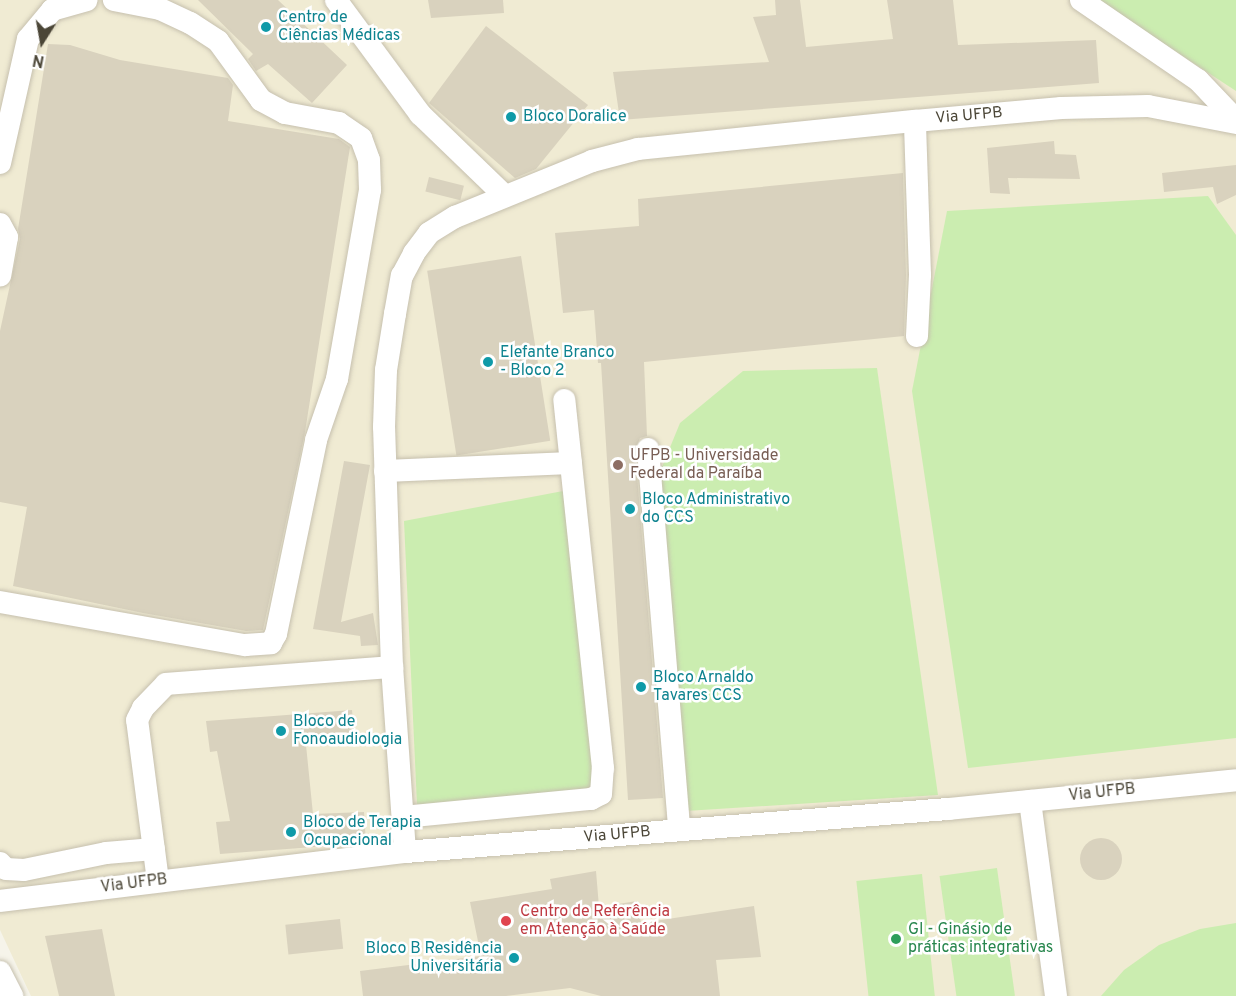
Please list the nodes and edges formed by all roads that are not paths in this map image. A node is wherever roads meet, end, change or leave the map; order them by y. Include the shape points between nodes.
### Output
1 (87, 0) edge
2 (114, 0) edge
3 (336, 0) edge
4 (1081, 0) edge
5 (25, 53) junction
6 (0, 86) edge
7 (915, 121) junction
8 (1236, 122) edge
9 (0, 163) edge
10 (504, 195) junction
11 (0, 224) edge
12 (0, 274) edge
13 (916, 336) dead end
14 (564, 400) dead end
15 (648, 449) dead end
16 (571, 464) junction
17 (385, 471) junction
18 (0, 602) edge
19 (392, 667) junction
20 (1236, 780) edge
21 (1030, 801) junction
22 (403, 818) junction
23 (679, 830) junction
24 (154, 849) junction
25 (405, 852) junction
26 (0, 863) edge
27 (158, 881) junction
28 (0, 901) edge
29 (0, 972) edge
30 (12, 996) edge
31 (1056, 996) edge

1 - 5 street via 70,2 45,16 28,39
2 - 18 street via 160,9 190,23 218,41 261,100 285,113 339,123 361,138 369,160 370,190 339,368 316,440 271,643 244,645
3 - 10 street via 420,114
4 - 8 street via 1198,80
5 - 6 street
5 - 9 street
7 - 8 street, Via UFPB via 1061,108 1148,106
7 - 10 street via 638,148
7 - 13 street, Via UFPB via 920,275
10 - 17 street via 429,233 402,276 386,370
11 - 12 street via 7,237
14 - 16 street
15 - 23 street
16 - 17 street
16 - 22 street via 603,768 601,794 591,799
17 - 19 street
19 - 22 street
19 - 24 street via 166,684 137,720
20 - 21 street, Via UFPB
21 - 23 street, Via UFPB
21 - 31 street
22 - 25 street
23 - 25 street, Via UFPB
24 - 26 street via 106,853 24,870 6,869
24 - 27 street
25 - 27 street, Via UFPB
27 - 28 street, Via UFPB
29 - 30 street

